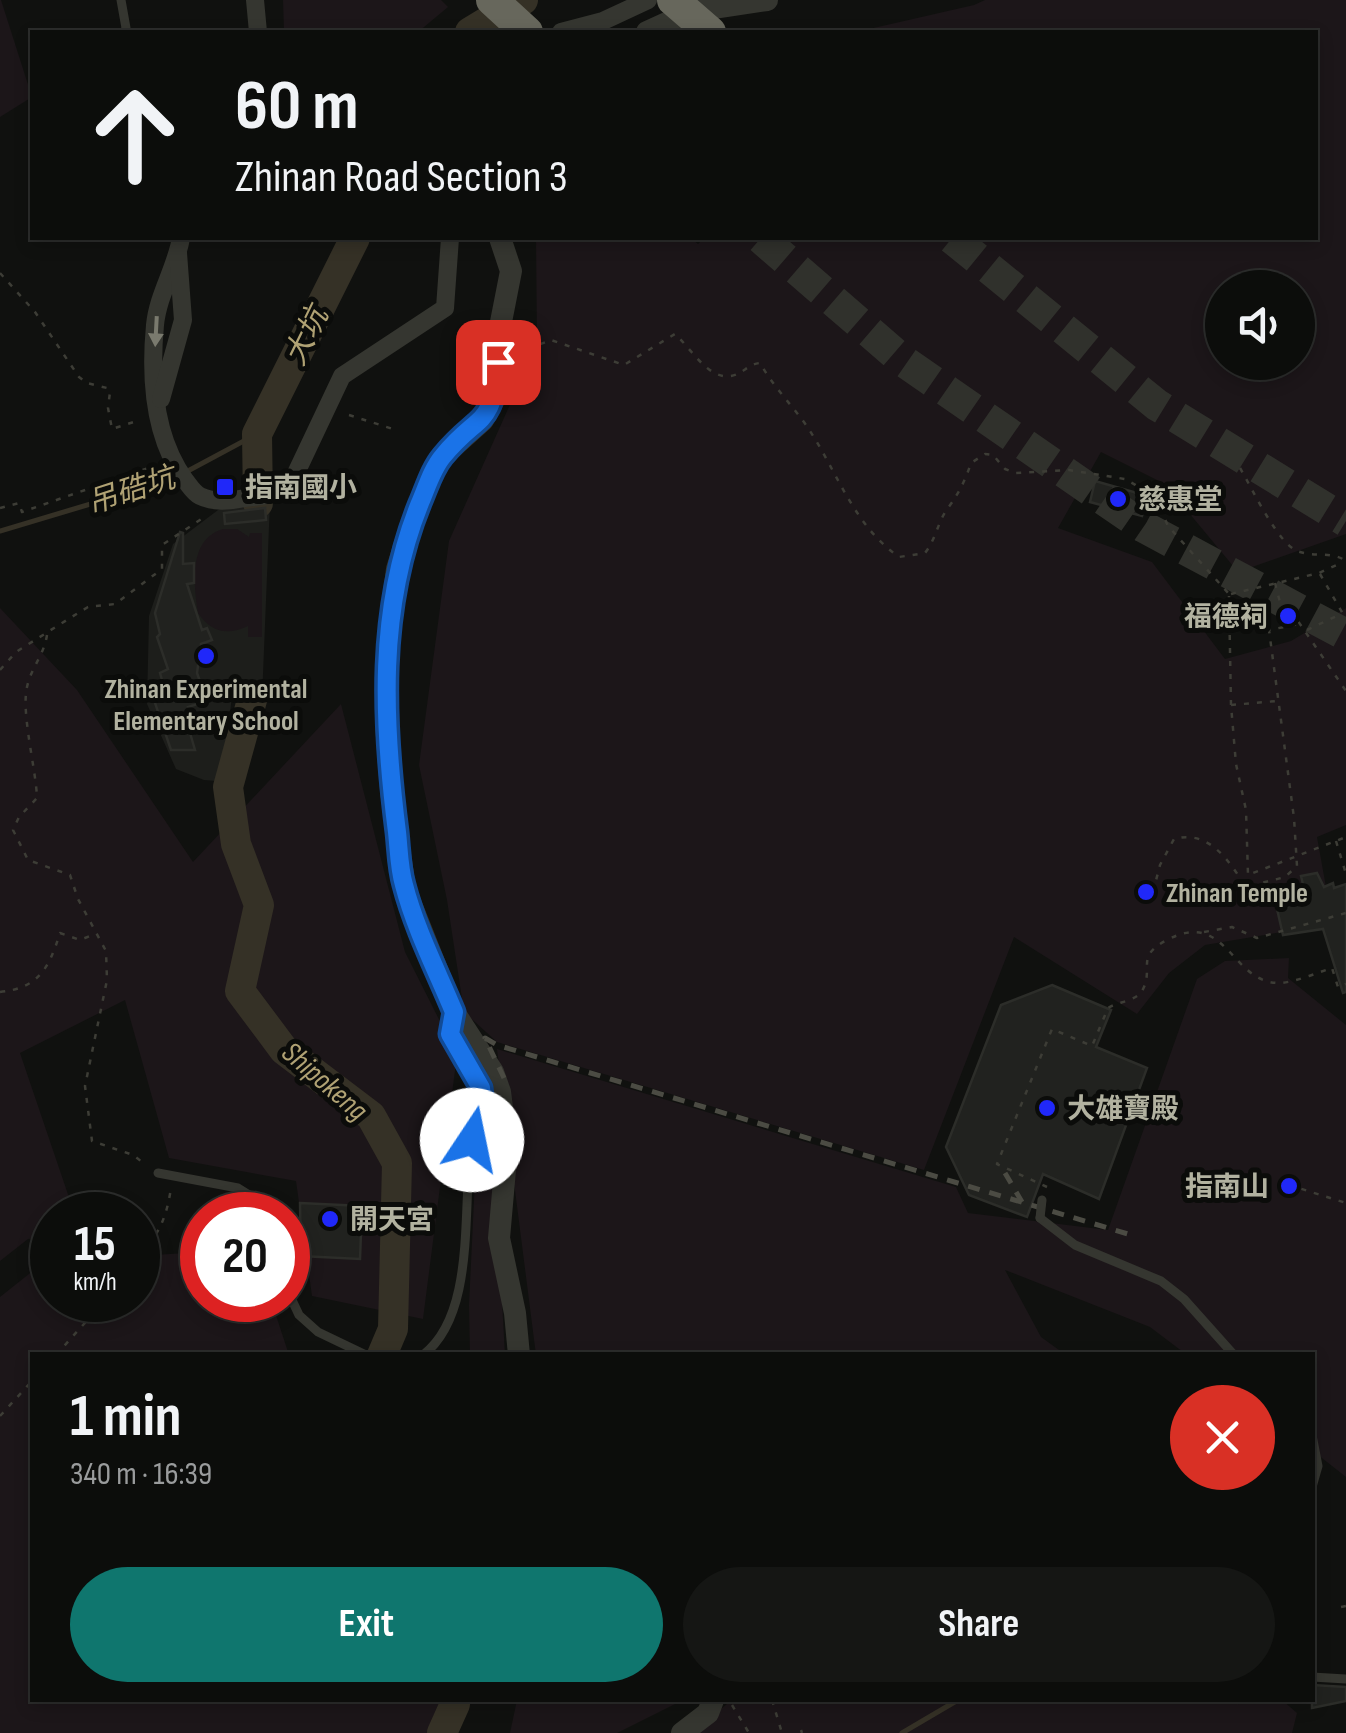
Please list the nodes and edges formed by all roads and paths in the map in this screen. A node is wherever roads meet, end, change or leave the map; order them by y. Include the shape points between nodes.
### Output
1 (122, 0) edge
2 (255, 0) edge
3 (492, 0) edge
4 (648, 0) edge
5 (673, 0) edge
6 (767, 0) edge
7 (125, 30) edge
8 (258, 30) edge
9 (526, 30) edge
10 (569, 30) edge
11 (651, 30) edge
12 (708, 30) edge
13 (450, 240) edge
14 (501, 240) edge
15 (179, 245) edge
16 (0, 273) edge
17 (514, 366) dead end
18 (156, 414) junction
19 (349, 415) dead end
20 (392, 430) dead end
21 (175, 465) junction
22 (1240, 468) dead end
23 (226, 500) junction
24 (0, 508) edge
25 (1346, 561) edge
26 (1319, 572) junction
27 (1275, 583) junction
28 (1229, 594) junction
29 (1342, 613) junction
30 (1346, 619) edge
31 (1299, 624) junction
32 (1305, 631) junction
33 (47, 635) junction
34 (0, 670) edge
35 (1346, 679) edge
36 (1341, 683) junction
37 (1346, 691) edge
38 (1279, 701) junction
39 (1231, 705) junction
40 (1346, 838) edge
41 (1336, 839) junction
42 (1296, 858) junction
43 (1346, 874) edge
44 (1153, 892) dead end
45 (1346, 912) edge
46 (1203, 932) junction
47 (96, 933) junction
48 (1346, 984) edge
49 (0, 992) edge
50 (454, 1012) junction
51 (158, 1173) joint
52 (173, 1176) junction
53 (1290, 1185) dead end
54 (244, 1192) edge
55 (1042, 1200) joint
56 (1346, 1203) edge
57 (160, 1227) edge
58 (86, 1322) edge
59 (307, 1322) edge
60 (59, 1352) edge
61 (360, 1352) edge
62 (426, 1352) edge
63 (519, 1352) edge
64 (1231, 1352) edge
65 (30, 1382) edge
66 (0, 1416) edge
67 (1315, 1450) edge
68 (1315, 1477) edge
69 (1315, 1678) edge
70 (1346, 1679) edge
71 (712, 1702) edge
72 (728, 1702) edge
73 (773, 1702) edge
74 (1237, 1702) edge
75 (1244, 1708) dead end
76 (682, 1733) edge
77 (749, 1733) edge
78 (782, 1733) edge

1 - 7 lane
2 - 8 street
3 - 9 highway
4 - 10 street
5 - 12 highway, bridge
6 - 11 street via 693,11
13 - 23 street via 445,308 342,376 290,488
14 - 50 street via 510,271 494,398 483,420 434,470 398,570 388,640 386,724 401,873
15 -> 18 street via 155,325
15 - 18 street via 184,320
16 - 18 path via 79,377 110,392 112,429
17 - 28 path via 528,349 551,340 624,365 675,334 722,377 760,363 864,524 899,556 925,553 971,462 994,456 1016,474 1069,470 1124,478 1159,506 1168,526
18 - 21 street
19 - 20 path
21 - 23 street via 196,494
21 - 24 path via 22,512 19,503
22 - 25 path via 1287,545
23 - 33 path via 162,545 162,569 153,578 115,604 88,607
25 - 26 path
26 - 27 path
26 - 29 path
27 - 28 path
27 - 31 path via 1282,610 1288,608
28 - 39 path
29 - 30 path
29 - 32 path
31 - 32 path
31 - 38 path via 1268,630
32 - 36 path
33 - 34 path
33 - 47 path via 27,687 36,798 13,830 28,860 70,875
35 - 36 path
36 - 37 path
38 - 39 path
38 - 42 path
39 - 42 path via 1248,875
40 - 41 path
41 - 42 path
41 - 43 path
42 - 44 path via 1286,877 1246,886 1219,849 1180,836 1160,864
45 - 46 path via 1257,938 1232,926
46 - 48 path via 1260,979 1279,983 1332,968 1338,987
46 - 55 path via 1184,932 1148,953 1142,991 1108,1008 1092,1046 1052,1029 997,1164 1048,1185
47 - 49 path via 80,940 60,933 51,962 24,990
47 - 51 path via 106,951 107,980 85,1086 92,1141
50 - 62 lane via 450,1034 481,1088 483,1104 472,1140 461,1278 447,1328
50 - 63 street via 500,1092 507,1146 499,1238
51 - 52 lane
52 - 54 lane
52 - 57 path
53 - 56 path
55 - 64 lane, bridge via 1040,1218 1075,1245 1184,1298
58 - 60 path
59 - 61 lane
65 - 66 path
67 - 68 lane
69 - 70 lane
71 - 76 street
72 - 77 path
73 - 78 path
74 - 75 path

